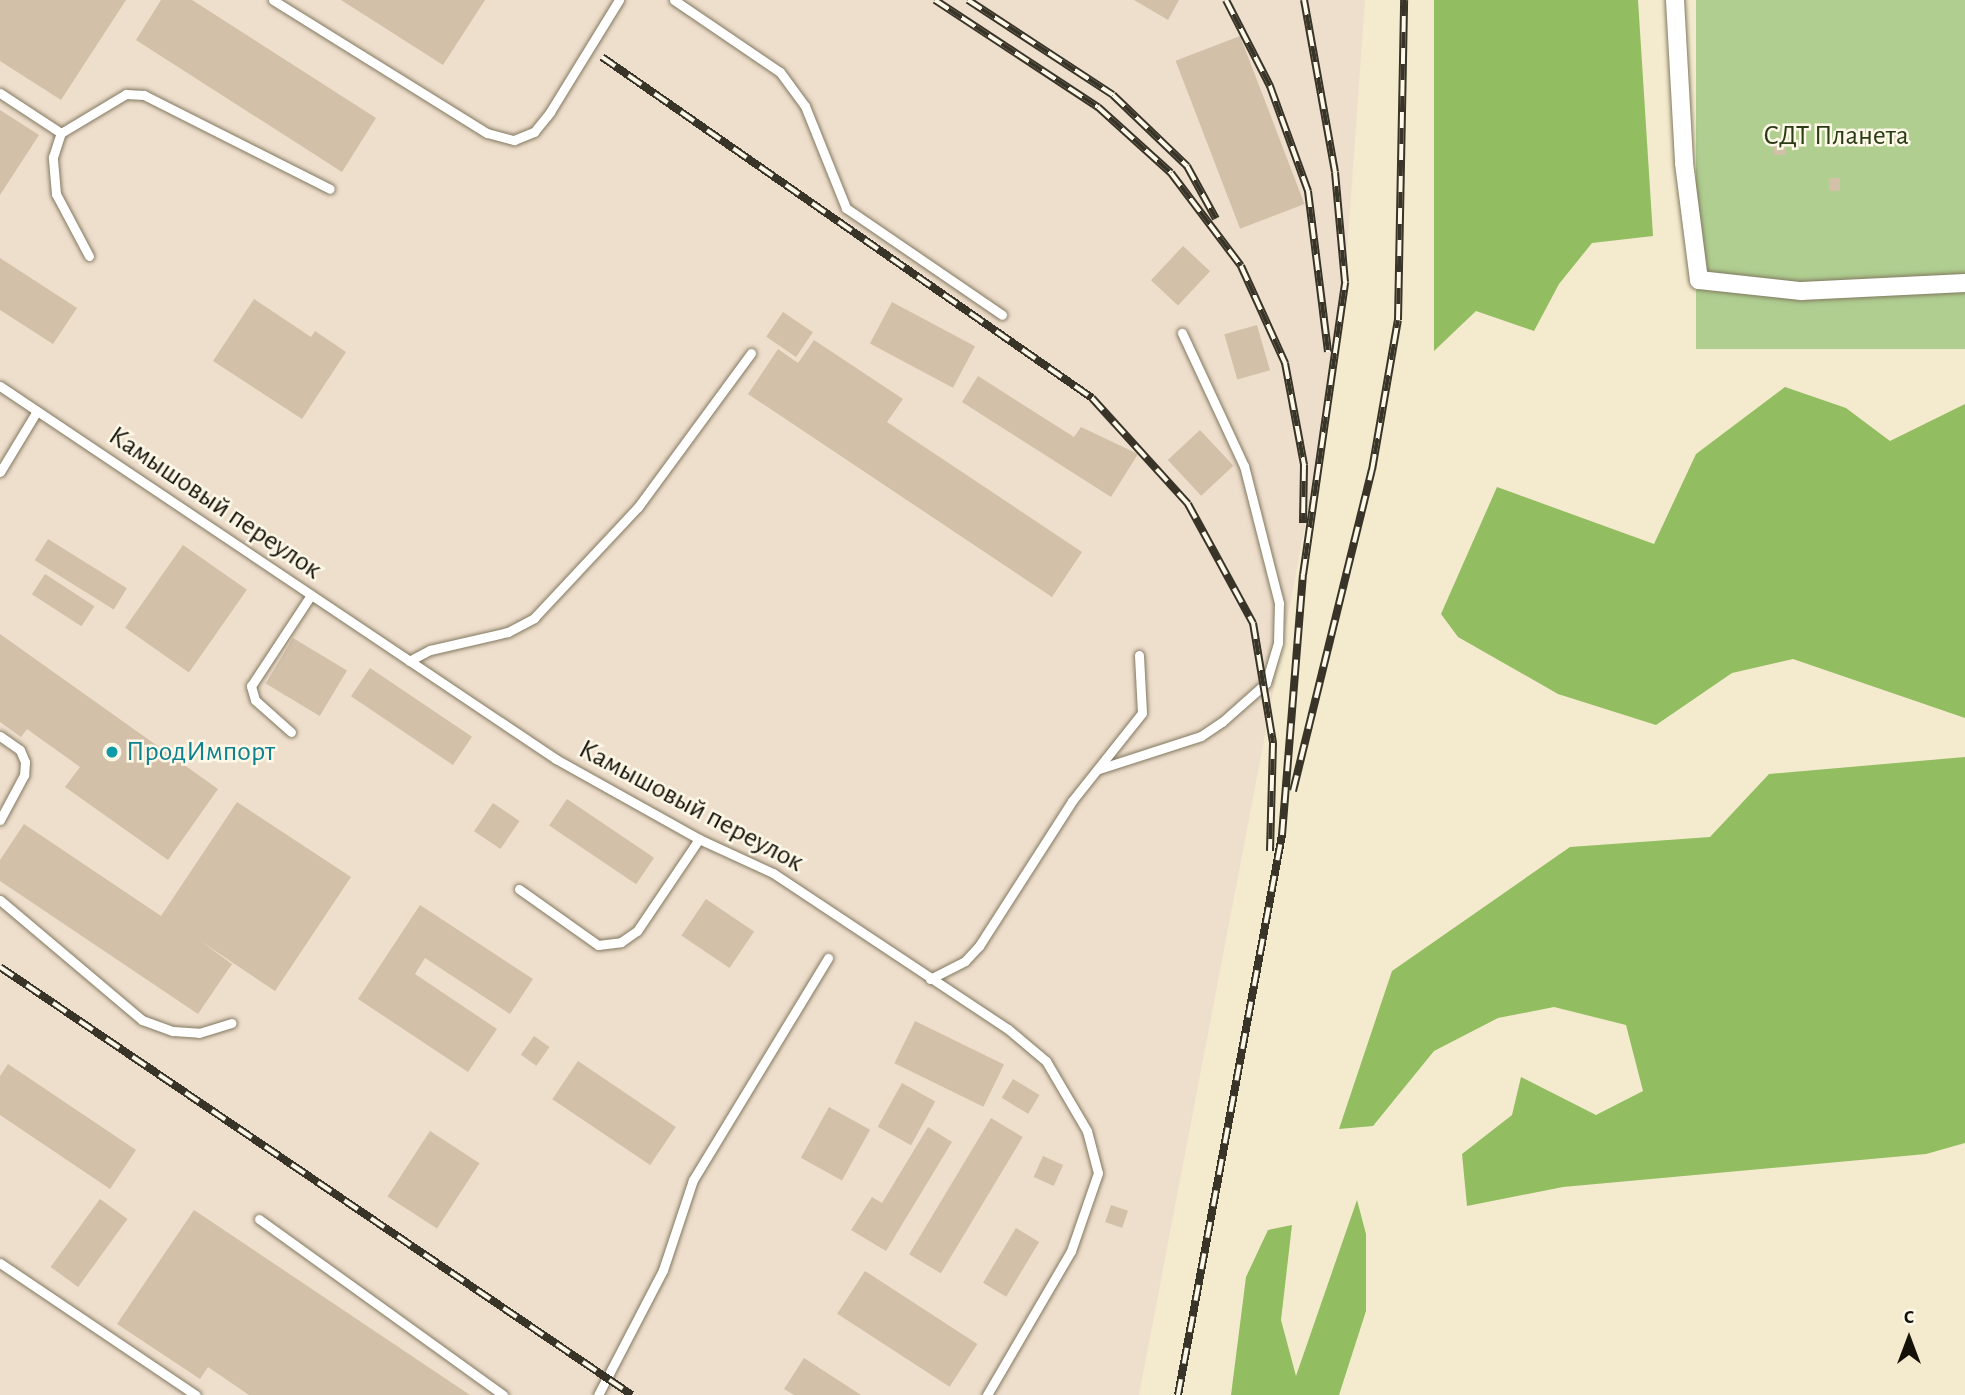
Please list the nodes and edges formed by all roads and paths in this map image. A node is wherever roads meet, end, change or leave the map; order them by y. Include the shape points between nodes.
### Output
1 (273, 0) edge
2 (619, 0) edge
3 (674, 0) edge
4 (1675, 0) edge
5 (0, 93) edge
6 (61, 133) junction
7 (330, 190) dead end
8 (89, 256) dead end
9 (1965, 284) edge
10 (1002, 315) dead end
11 (1182, 333) dead end
12 (751, 353) dead end
13 (0, 386) edge
14 (37, 411) junction
15 (0, 472) edge
16 (311, 595) junction
17 (1139, 655) dead end
18 (409, 661) junction
19 (291, 732) dead end
20 (0, 736) edge
21 (1099, 769) junction
22 (0, 820) edge
23 (699, 839) junction
24 (519, 889) dead end
25 (0, 900) edge
26 (828, 958) dead end
27 (930, 979) junction
28 (231, 1023) dead end
29 (259, 1220) dead end
30 (0, 1263) edge
31 (196, 1395) edge
32 (503, 1395) edge
33 (598, 1395) edge
34 (987, 1395) edge

1 - 2 lane via 488,133 514,140 534,132 550,112
3 - 10 lane via 788,83 810,117 846,208
4 - 9 street via 1684,163 1699,280 1801,291
5 - 6 lane
6 - 7 lane via 115,97 144,95
6 - 8 lane via 54,158 56,194
11 - 21 lane via 1244,466 1279,603 1278,643 1266,683 1222,722 1201,736
12 - 18 lane via 638,507 534,618 508,632 430,650
13 - 14 lane, Камышовый переулок
14 - 15 lane
14 - 16 lane, Камышовый переулок
16 - 18 lane, Камышовый переулок
16 - 19 lane via 251,686 255,700
17 - 21 lane via 1142,713
18 - 23 lane, Камышовый переулок via 556,759
20 - 22 lane via 20,750 25,762 24,775
21 - 27 lane via 1072,801 979,946 965,961
23 - 24 lane via 637,931 621,942 598,945
23 - 27 lane, Камышовый переулок via 773,873
25 - 28 lane via 142,1020 173,1031 199,1033
26 - 33 lane via 693,1180 663,1270
27 - 34 lane, Камышовый переулок via 1046,1061 1087,1131 1098,1173 1071,1251
29 - 32 lane
30 - 31 lane

